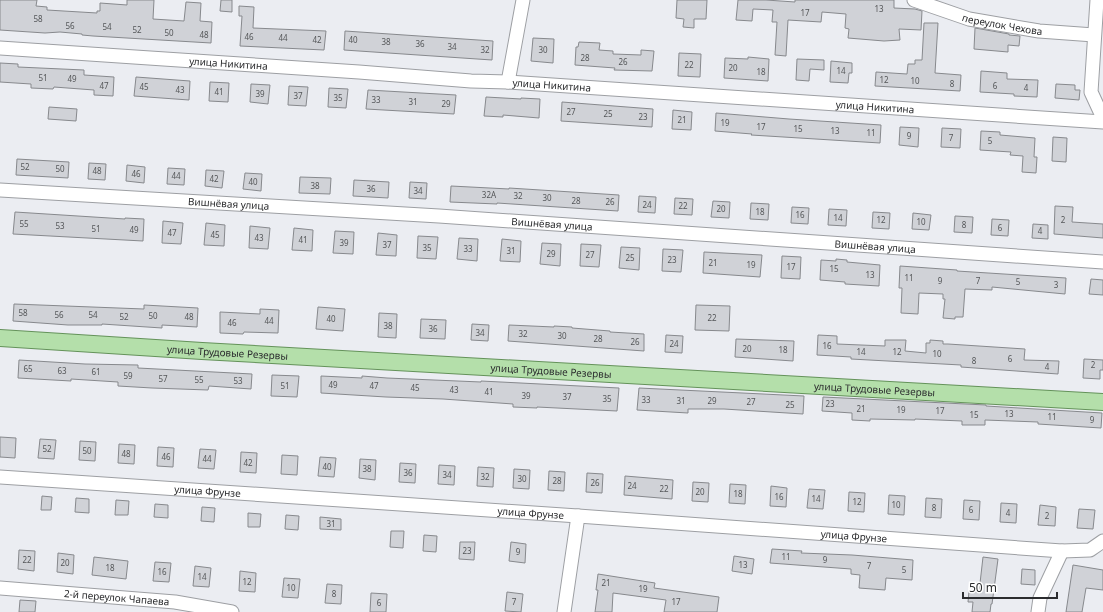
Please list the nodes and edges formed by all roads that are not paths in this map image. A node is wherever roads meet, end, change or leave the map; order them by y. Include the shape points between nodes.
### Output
1 (523, 0) edge
2 (914, 0) edge
3 (1097, 0) edge
4 (1094, 35) junction
5 (0, 48) edge
6 (508, 82) junction
7 (1103, 118) edge
8 (1103, 122) edge
9 (0, 190) edge
10 (1103, 262) edge
11 (0, 338) edge
12 (1103, 402) edge
13 (0, 477) edge
14 (578, 516) junction
15 (1103, 541) edge
16 (1062, 551) junction
17 (0, 588) edge
18 (232, 612) edge
19 (564, 612) edge
20 (1038, 612) edge

1 - 6 street
2 - 4 street, переулок Чехова via 969,19 1040,31
3 - 4 street
4 - 7 street via 1091,92
5 - 6 street, улица Никитина
6 - 8 street, улица Никитина
9 - 10 street, Вишнёвая улица via 438,216
11 - 12 main road, улица Трудовые Резервы
13 - 14 street, улица Фрунзе
14 - 16 street, улица Фрунзе
14 - 19 street
15 - 16 street, улица Фрунзе via 1090,550
16 - 20 street via 1040,598
17 - 18 street, 2-й переулок Чапаева via 175,602

